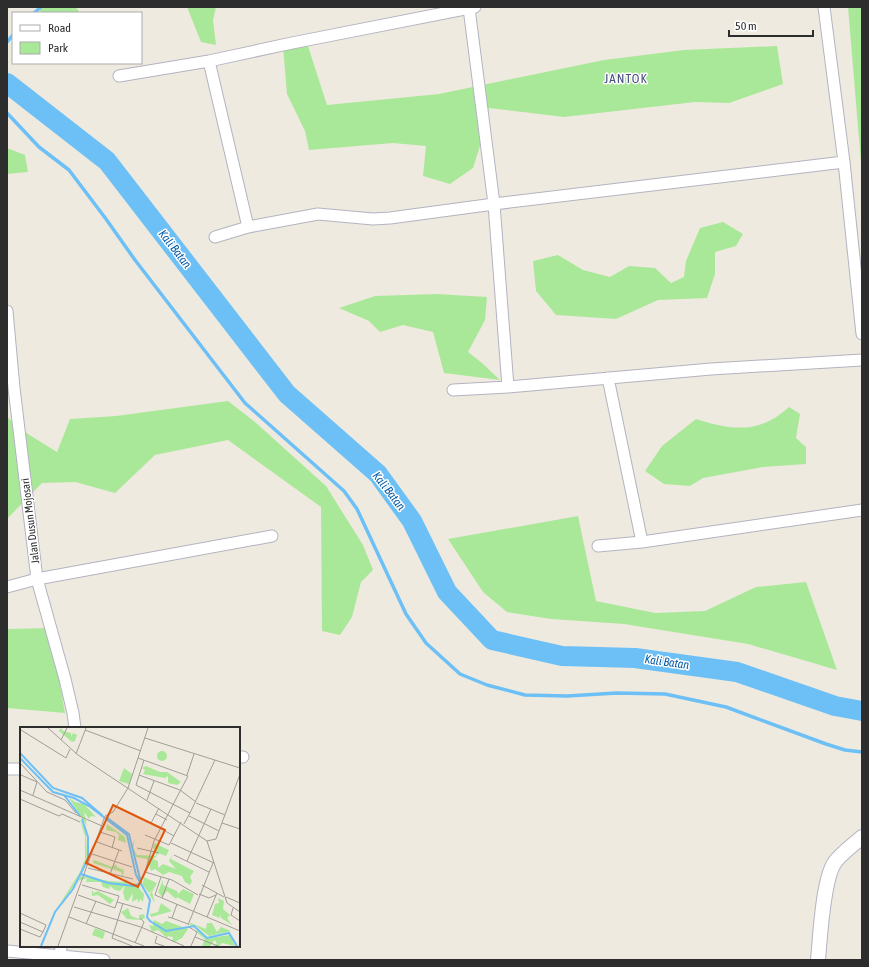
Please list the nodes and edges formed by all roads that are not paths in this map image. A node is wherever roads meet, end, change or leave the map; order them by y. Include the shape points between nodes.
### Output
1 (824, 7) edge
2 (472, 8) edge
3 (210, 61) junction
4 (120, 76) dead end
5 (844, 162) junction
6 (494, 204) junction
7 (248, 227) junction
8 (214, 237) dead end
9 (7, 310) edge
10 (862, 334) edge
11 (862, 360) edge
12 (608, 378) junction
13 (508, 387) junction
14 (453, 390) dead end
15 (862, 510) edge
16 (272, 536) dead end
17 (642, 542) junction
18 (598, 546) dead end
19 (37, 579) junction
20 (7, 587) edge
21 (75, 727) edge
22 (7, 769) edge
23 (20, 769) edge
24 (862, 837) edge
25 (7, 951) edge
26 (60, 954) edge
27 (104, 960) edge
28 (818, 960) edge

1 - 5 street
2 - 3 street
2 - 6 street
3 - 4 street
3 - 7 street
5 - 6 street
5 - 10 street
6 - 7 street via 373,219 318,214
6 - 13 street
7 - 8 street
9 - 19 street, Jalan Dusun Mojosari
11 - 12 street
12 - 13 street
12 - 17 street
13 - 14 street
15 - 17 street
16 - 19 street
17 - 18 street
19 - 20 street
19 - 21 street, Jalan Dusun Mojosari via 65,679
22 - 23 street
24 - 28 street via 834,863 830,874
25 - 26 street
26 - 27 street

